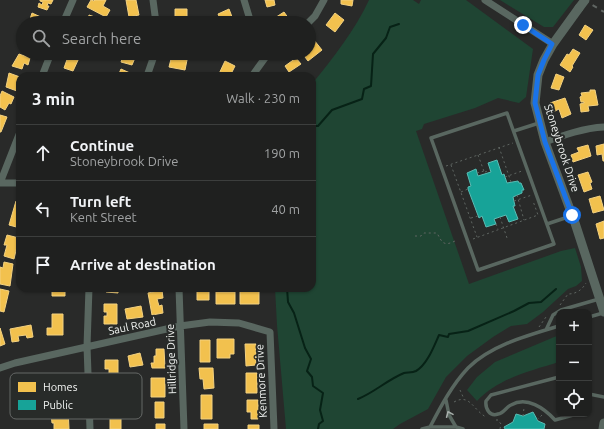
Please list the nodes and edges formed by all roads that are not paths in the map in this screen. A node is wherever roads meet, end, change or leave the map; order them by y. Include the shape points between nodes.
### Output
1 (72, 0) edge
2 (153, 0) edge
3 (244, 0) edge
4 (324, 0) edge
5 (485, 0) edge
6 (585, 0) edge
7 (66, 16) edge
8 (155, 16) edge
9 (249, 16) edge
10 (315, 16) edge
11 (552, 44) junction
12 (48, 60) edge
13 (153, 60) edge
14 (262, 60) edge
15 (44, 72) edge
16 (148, 72) edge
17 (254, 72) edge
18 (539, 123) junction
19 (604, 127) edge
20 (514, 131) junction
21 (16, 142) edge
22 (545, 142) junction
23 (0, 183) edge
24 (16, 183) edge
25 (572, 215) junction
26 (547, 224) junction
27 (89, 292) edge
28 (179, 292) edge
29 (600, 298) junction
30 (604, 312) edge
31 (592, 316) edge
32 (180, 326) junction
33 (556, 327) edge
34 (546, 330) junction
35 (270, 332) joint
36 (87, 346) junction
37 (0, 368) edge
38 (88, 373) edge
39 (556, 378) edge
40 (592, 395) edge
41 (604, 397) edge
42 (446, 400) junction
43 (566, 417) edge
44 (90, 419) edge
45 (604, 423) edge
46 (430, 427) junction
47 (456, 427) junction
48 (90, 429) edge
49 (184, 429) edge
50 (274, 429) edge
51 (422, 429) edge
52 (463, 429) edge
53 (602, 429) edge

1 - 7 street
2 - 8 street
3 - 9 street
4 - 10 street
5 - 11 street
6 - 11 street, Stoneybrook Drive, bridge
11 - 18 street, Stoneybrook Drive via 538,75 535,103
12 - 15 street
13 - 16 street
14 - 17 street
18 - 20 lane
18 - 22 street, Stoneybrook Drive
19 - 22 street via 594,127
20 - 26 lane
20 - 26 lane via 507,113 431,138 478,270 554,244
21 - 23 street
22 - 25 street, Stoneybrook Drive
23 - 24 street
25 - 26 lane
25 - 29 street, Stoneybrook Drive
27 - 36 street
28 - 32 street, Hillridge Drive
29 - 30 street, Stoneybrook Drive
29 - 34 lane via 561,310 553,315
30 - 31 lane
32 - 35 street, Saul Road via 210,322 239,323
32 - 36 street, Saul Road
32 - 49 street, Hillridge Drive
33 - 34 lane
34 - 42 lane via 495,349 480,358 460,377
35 - 50 street, Kenmore Drive
36 - 37 street, Saul Road
36 - 38 street
39 - 43 lane via 491,395 486,401 486,409 497,415 519,402 536,404 555,420
40 - 41 lane
42 - 46 lane
47 -> 42 lane via 449,415
44 - 48 street
45 - 53 street
46 - 47 lane
46 - 51 lane
47 - 52 lane

